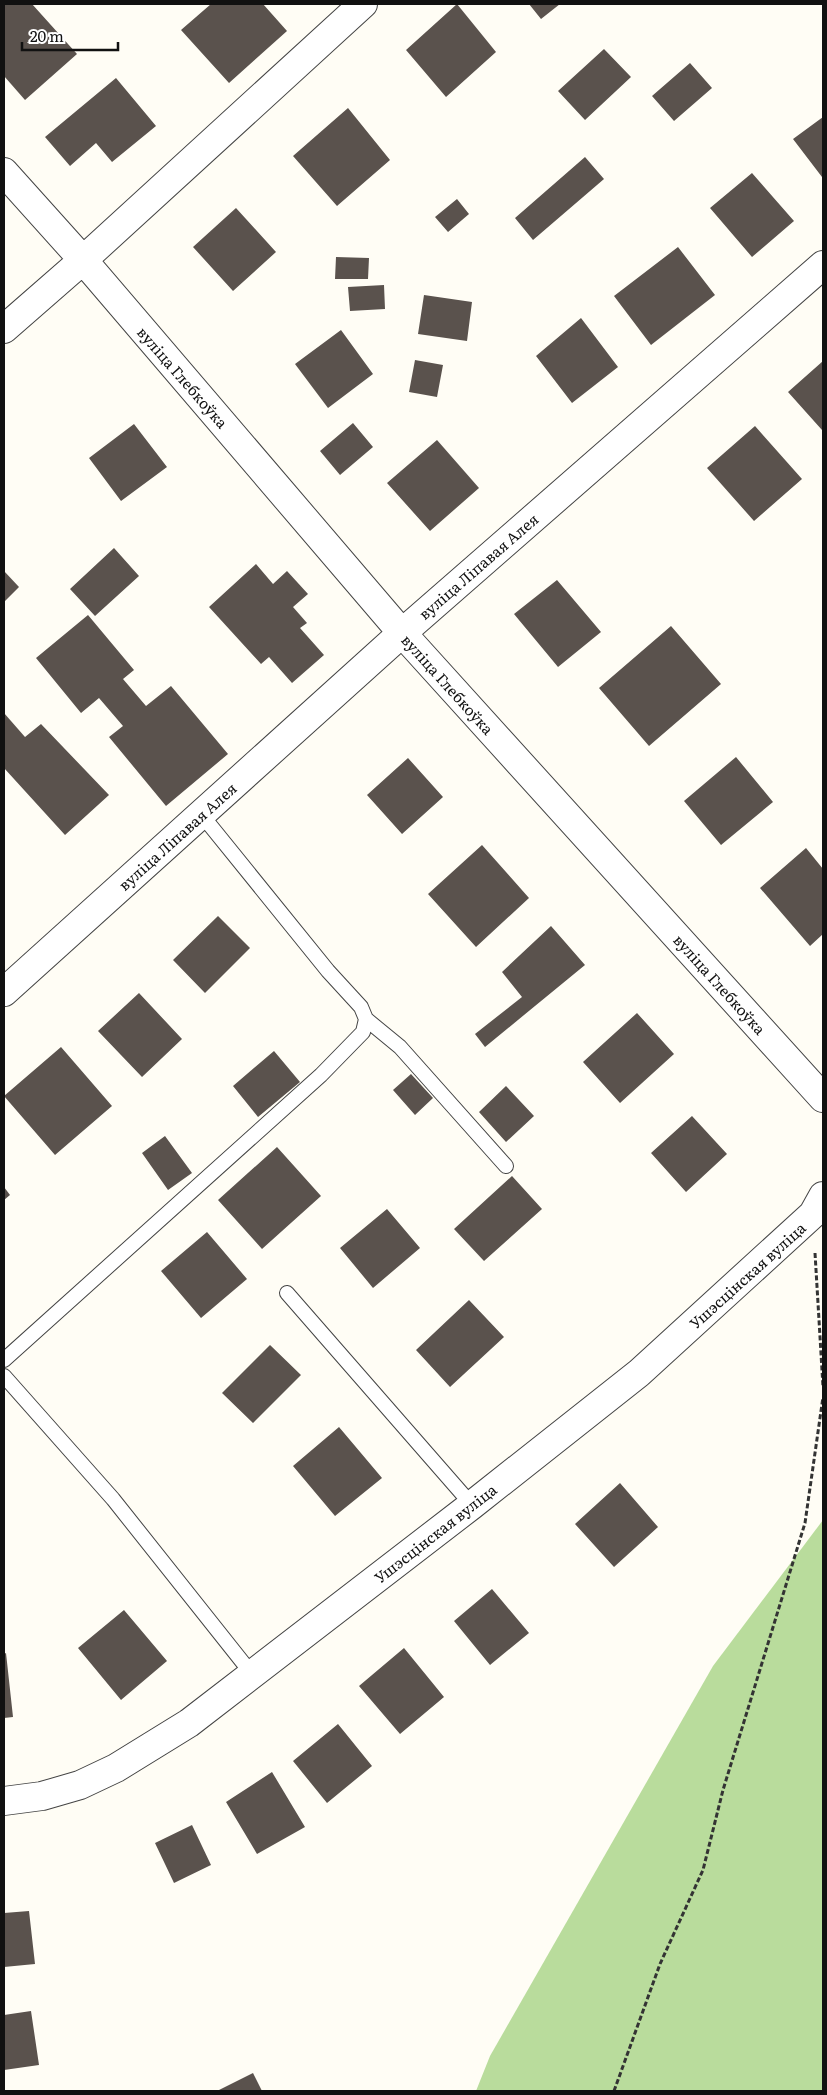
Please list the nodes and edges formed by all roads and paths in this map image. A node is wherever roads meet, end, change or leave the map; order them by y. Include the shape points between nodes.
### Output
1 (363, 4) edge
2 (4, 172) edge
3 (83, 260) junction
4 (823, 265) edge
5 (4, 329) edge
6 (402, 633) junction
7 (201, 814) junction
8 (4, 992) edge
9 (366, 1019) junction
10 (823, 1098) edge
11 (506, 1166) dead end
12 (818, 1205) edge
13 (287, 1293) dead end
14 (4, 1360) edge
15 (4, 1376) edge
16 (823, 1387) edge
17 (823, 1397) edge
18 (472, 1504) junction
19 (252, 1674) junction
20 (4, 1801) edge
21 (614, 2091) edge

1 - 3 street
2 - 3 street, вуліца Глебкоўка
3 - 5 street
3 - 6 street, вуліца Глебкоўка
4 - 6 street, вуліца Ліпавая Алея
6 - 7 street, вуліца Ліпавая Алея
6 - 10 street, вуліца Глебкоўка
7 - 8 street, вуліца Ліпавая Алея
7 - 9 lane via 328,972 361,1007
9 - 11 lane via 400,1047
9 - 14 lane via 362,1032 321,1075
12 - 16 path
12 - 18 street, Ушэсцінская вуліца via 639,1373
13 - 18 lane
15 - 19 lane via 113,1499
17 - 21 path via 805,1523 723,1790 703,1870 660,1964
18 - 19 street, Ушэсцінская вуліца
19 - 20 street, Ушэсцінская вуліца via 189,1723 116,1768 42,1796

